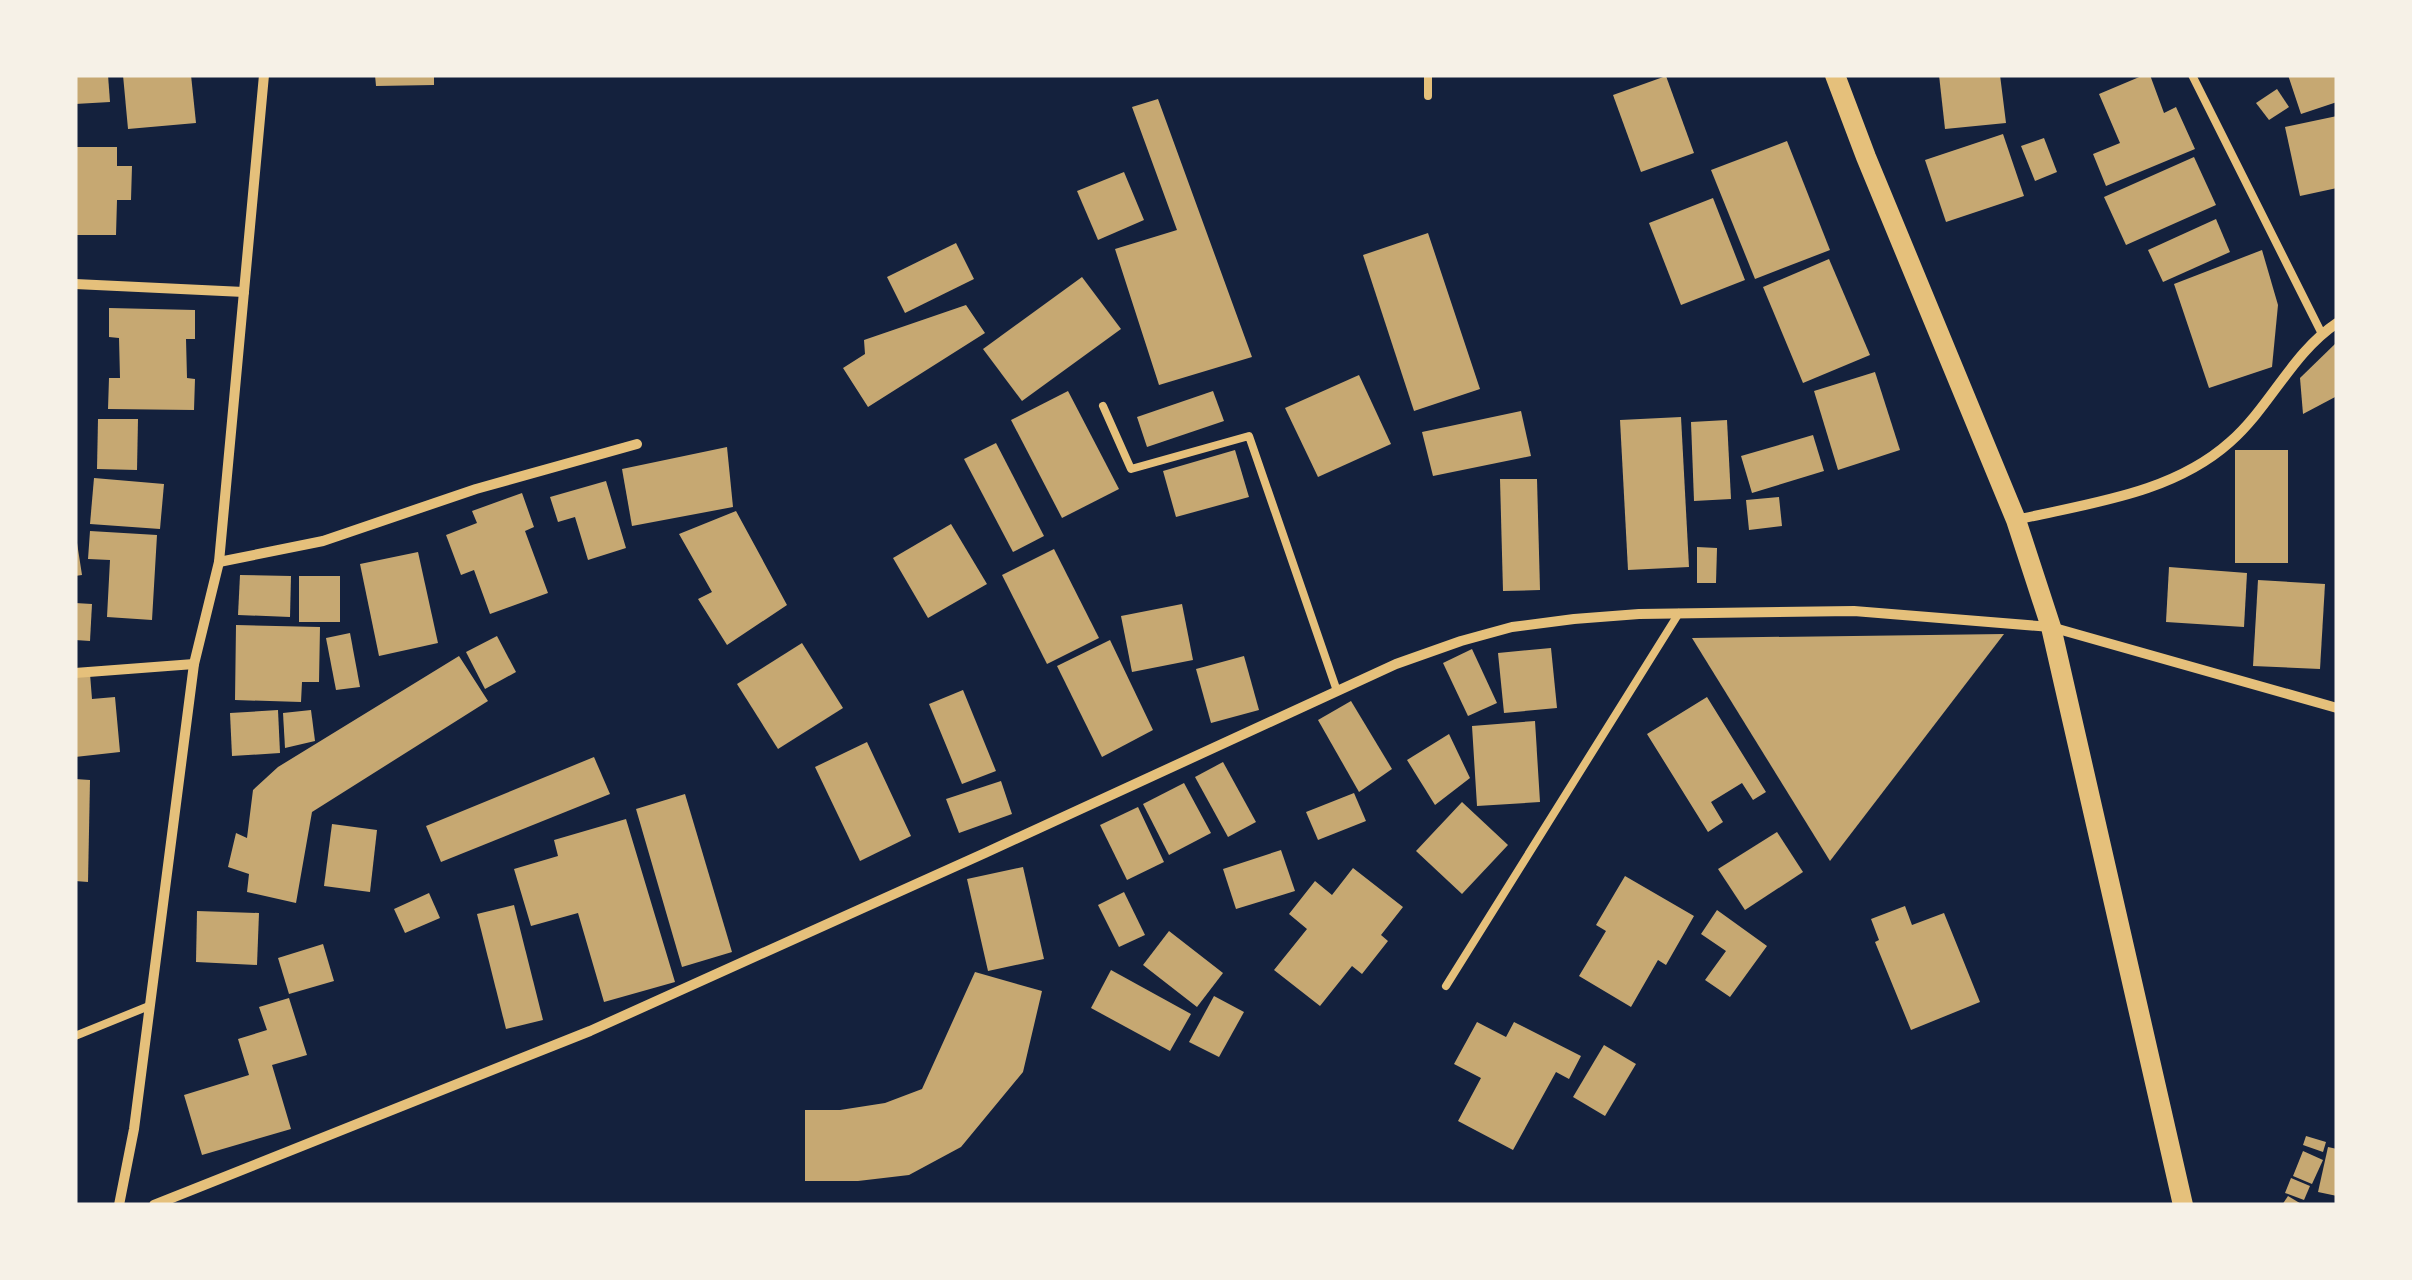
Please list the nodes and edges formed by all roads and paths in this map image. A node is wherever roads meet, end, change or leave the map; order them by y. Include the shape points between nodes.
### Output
1 (264, 75) edge
2 (1428, 75) edge
3 (1835, 75) edge
4 (2192, 75) edge
5 (1428, 96) dead end
6 (75, 284) edge
7 (244, 292) junction
8 (2337, 323) edge
9 (2322, 334) junction
10 (1103, 406) dead end
11 (636, 444) dead end
12 (2016, 520) junction
13 (219, 562) junction
14 (1679, 613) junction
15 (2051, 628) junction
16 (194, 664) junction
17 (75, 674) edge
18 (1337, 691) junction
19 (2337, 708) edge
20 (1446, 986) dead end
21 (150, 1006) junction
22 (75, 1036) edge
23 (119, 1205) edge
24 (154, 1205) edge
25 (2183, 1205) edge

1 - 7 street
2 - 5 lane
3 - 12 main road
4 - 9 lane
6 - 7 street
7 - 13 street
8 - 9 street
9 - 12 street via 2231,442 2194,469 2148,489
10 - 18 lane via 1131,468 1249,436
11 - 13 street via 323,541
12 - 15 main road
13 - 16 street
14 - 15 street via 1854,611
14 - 18 street via 1512,628 1396,664
14 - 20 lane
15 - 19 street
15 - 25 main road
16 - 17 street
16 - 21 street
18 - 24 street via 590,1031
21 - 22 lane
21 - 23 street

